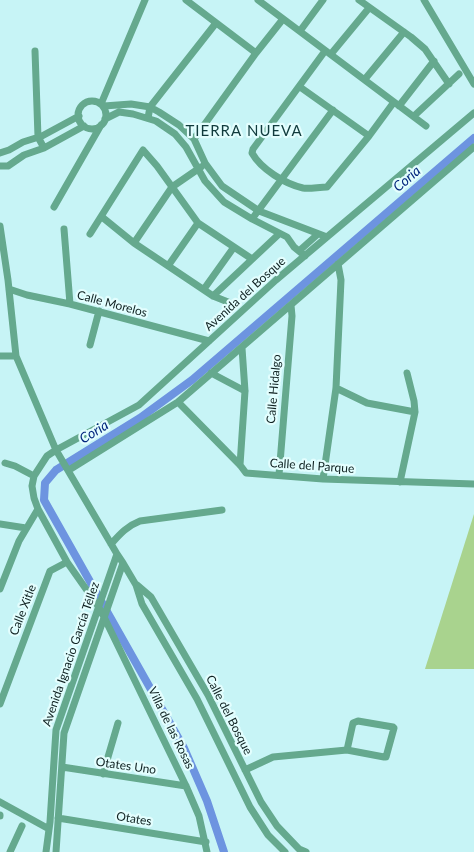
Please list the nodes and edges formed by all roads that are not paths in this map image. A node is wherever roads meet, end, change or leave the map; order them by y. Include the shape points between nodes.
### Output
1 (145, 0) edge
2 (186, 0) edge
3 (323, 0) edge
4 (358, 0) edge
5 (424, 0) edge
6 (264, 2) edge
7 (369, 8) junction
8 (283, 19) junction
9 (216, 23) junction
10 (300, 31) junction
11 (404, 32) junction
12 (35, 51) dead end
13 (256, 53) junction
14 (328, 53) junction
15 (434, 61) junction
16 (459, 74) dead end
17 (364, 79) junction
18 (449, 84) junction
19 (474, 84) edge
20 (300, 87) junction
21 (396, 104) junction
22 (102, 105) junction
23 (150, 107) junction
24 (333, 110) junction
25 (474, 113) edge
26 (79, 116) junction
27 (414, 116) junction
28 (148, 118) junction
29 (103, 122) junction
30 (84, 126) junction
31 (426, 126) dead end
32 (369, 136) junction
33 (38, 137) junction
34 (194, 139) junction
35 (474, 147) edge
36 (44, 148) junction
37 (0, 153) edge
38 (205, 163) junction
39 (0, 166) edge
40 (198, 170) junction
41 (281, 180) junction
42 (172, 187) junction
43 (54, 207) dead end
44 (259, 211) junction
45 (102, 217) junction
46 (252, 219) junction
47 (198, 223) junction
48 (0, 226) edge
49 (64, 229) dead end
50 (90, 234) dead end
51 (279, 234) junction
52 (318, 234) junction
53 (327, 237) junction
54 (134, 243) junction
55 (234, 247) junction
56 (2, 250) edge
57 (302, 253) junction
58 (252, 259) junction
59 (338, 264) junction
60 (168, 266) junction
61 (0, 280) edge
62 (8, 280) junction
63 (9, 289) junction
64 (204, 289) junction
65 (213, 296) junction
66 (228, 302) dead end
67 (70, 304) junction
68 (291, 305) junction
69 (99, 312) junction
70 (209, 341) junction
71 (90, 345) dead end
72 (242, 348) junction
73 (0, 356) edge
74 (16, 356) junction
75 (211, 373) junction
76 (407, 373) dead end
77 (336, 388) junction
78 (245, 391) junction
79 (178, 402) junction
80 (415, 412) junction
81 (56, 450) junction
82 (5, 463) dead end
83 (240, 465) junction
84 (67, 468) junction
85 (279, 475) junction
86 (34, 476) junction
87 (323, 479) junction
88 (400, 482) junction
89 (474, 484) edge
90 (32, 486) joint
91 (38, 509) junction
92 (222, 510) dead end
93 (0, 524) edge
94 (26, 528) junction
95 (111, 544) junction
96 (117, 554) junction
97 (67, 562) junction
98 (123, 563) junction
99 (136, 585) junction
100 (0, 589) edge
101 (99, 603) junction
102 (105, 614) junction
103 (0, 704) edge
104 (118, 723) dead end
105 (347, 750) junction
106 (62, 767) junction
107 (245, 770) junction
108 (103, 774) junction
109 (186, 786) junction
110 (0, 802) edge
111 (58, 818) junction
112 (22, 826) dead end
113 (49, 829) junction
114 (206, 842) junction
115 (10, 852) edge
116 (46, 852) edge
117 (56, 852) edge
118 (207, 852) edge
119 (286, 852) edge
120 (306, 852) edge

1 - 22 street
2 - 9 street
3 - 10 street
4 - 7 street
5 - 19 street
6 - 8 street
7 - 11 street
7 - 14 street
8 - 10 street
8 - 13 street
9 - 13 street
9 - 23 street
10 - 14 street
11 - 15 street
11 - 17 street
12 - 33 street
13 - 34 street
14 - 17 street
14 - 20 street
15 - 18 street
15 - 21 street
16 - 18 street
17 - 21 street
18 - 27 street
20 - 24 street
20 - 41 street via 252,152
21 - 27 street
21 - 32 street
22 - 23 street
22 - 26 street via 92,100 84,103
22 - 29 street via 106,112
23 - 28 street
23 - 34 street
24 - 32 street
24 - 41 street
25 - 53 street, Avenida del Bosque
26 - 30 street
26 - 33 street
27 - 31 street
28 - 29 street via 119,112
28 - 40 street via 175,134
29 - 30 street via 93,129
29 - 43 street
30 - 36 street
32 - 41 street via 327,187 304,188
33 - 36 street
33 - 37 street
34 - 38 street
35 - 59 street
36 - 39 street via 24,155 8,166
38 - 40 street
38 - 44 street via 222,186
40 - 42 street
40 - 46 street via 224,202
41 - 44 street
42 - 45 street via 143,150
42 - 47 street
42 - 54 street
44 - 46 street
44 - 52 street
45 - 50 street
45 - 54 street
46 - 51 street
47 - 55 street
47 - 60 street
48 - 56 street
49 - 67 street
51 - 57 street via 287,237
51 - 58 street
52 - 53 street
52 - 57 street
53 - 57 street, Avenida del Bosque
54 - 60 street
55 - 58 street
55 - 64 street
56 - 62 street
57 - 70 street, Avenida del Bosque
58 - 65 street
59 - 68 street
59 - 77 street via 341,280
60 - 64 street
61 - 62 street
62 - 63 street
63 - 67 street, Calle Morelos
63 - 74 street
64 - 65 street
65 - 66 street
67 - 69 street, Calle Morelos
68 - 72 street
68 - 85 street, Calle Hidalgo
69 - 70 street, Calle Morelos
69 - 71 street
70 - 81 street, Avenida del Bosque via 139,405
72 - 75 street
72 - 78 street
73 - 74 street
74 - 81 street, Calle del Bosque
75 - 78 street
75 - 79 street
76 - 80 street
77 - 80 street via 367,403
77 - 87 street
78 - 83 street
79 - 83 street, Calle del Parque
79 - 84 street
80 - 88 street
81 - 84 street, Calle del Bosque
81 - 86 street, Avenida del Bosque via 47,456
82 - 86 street
83 - 85 street, Calle del Parque via 246,473
84 - 95 street, Calle del Bosque
85 - 87 street, Calle del Parque
86 - 90 street, Avenida del Bosque
87 - 88 street, Calle del Parque
88 - 89 street, Calle del Parque
90 - 91 street, Villa de las Rosas
91 - 94 street
91 - 97 street, Villa de las Rosas
92 - 95 street via 140,521 130,525
93 - 94 street
94 - 100 street
95 - 96 street, Calle del Bosque
96 - 98 street, Calle del Bosque
96 - 101 street, Avenida Ignacio García Téllez
97 - 101 street, Villa de las Rosas
97 - 103 street, Calle Xitle via 50,571
98 - 99 street, Calle del Bosque
98 - 102 street, Avenida Ignacio García Téllez
99 - 107 street, Calle del Bosque via 151,598 208,695
99 - 119 street, Calle del Bosque via 142,604 197,699 250,807 268,835
101 - 102 street, Villa de las Rosas
101 - 113 street, Avenida Ignacio García Téllez via 56,730
102 - 106 street, Avenida Ignacio García Téllez via 64,733
102 - 109 street, Villa de las Rosas
104 - 108 street
105 - 105 street via 386,757 394,728 358,721 353,723
105 - 107 street via 273,757
106 - 108 street, Otates Uno
106 - 111 street, Avenida Ignacio García Téllez
107 - 120 street, Calle del Bosque via 277,826
108 - 109 street, Otates Uno
109 - 114 street, Villa de las Rosas
110 - 113 street
111 - 114 street, Otates
111 - 117 street, Avenida Ignacio García Téllez
112 - 115 street
113 - 116 street, Avenida Ignacio García Téllez
114 - 118 street, Villa de las Rosas

